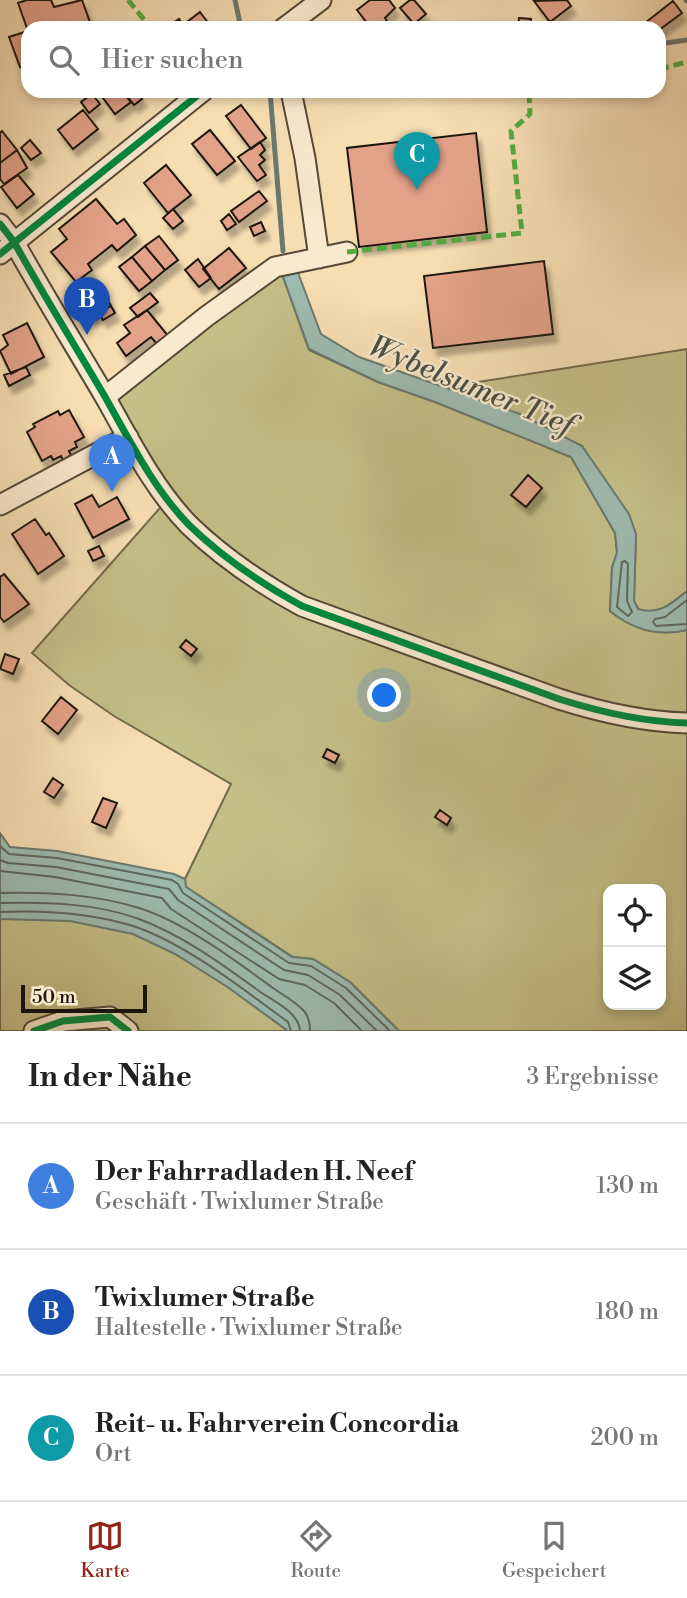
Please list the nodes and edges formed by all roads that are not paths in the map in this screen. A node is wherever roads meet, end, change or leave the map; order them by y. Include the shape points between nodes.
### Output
1 (321, 0) edge
2 (293, 21) edge
3 (194, 98) edge
4 (292, 98) edge
5 (0, 224) edge
6 (7, 248) edge
7 (347, 252) dead end
8 (319, 258) junction
9 (105, 397) junction
10 (128, 437) junction
11 (0, 505) edge
12 (687, 723) edge
13 (34, 1031) edge
14 (128, 1031) edge

1 - 2 street
3 - 6 street
4 - 8 street
5 - 6 street
6 - 9 street
7 - 8 street
8 - 9 street via 275,267
9 - 10 street
10 - 11 street
10 - 12 street via 167,500 188,524 251,576 302,606 582,706 646,720
13 - 14 street via 63,1021 110,1017

